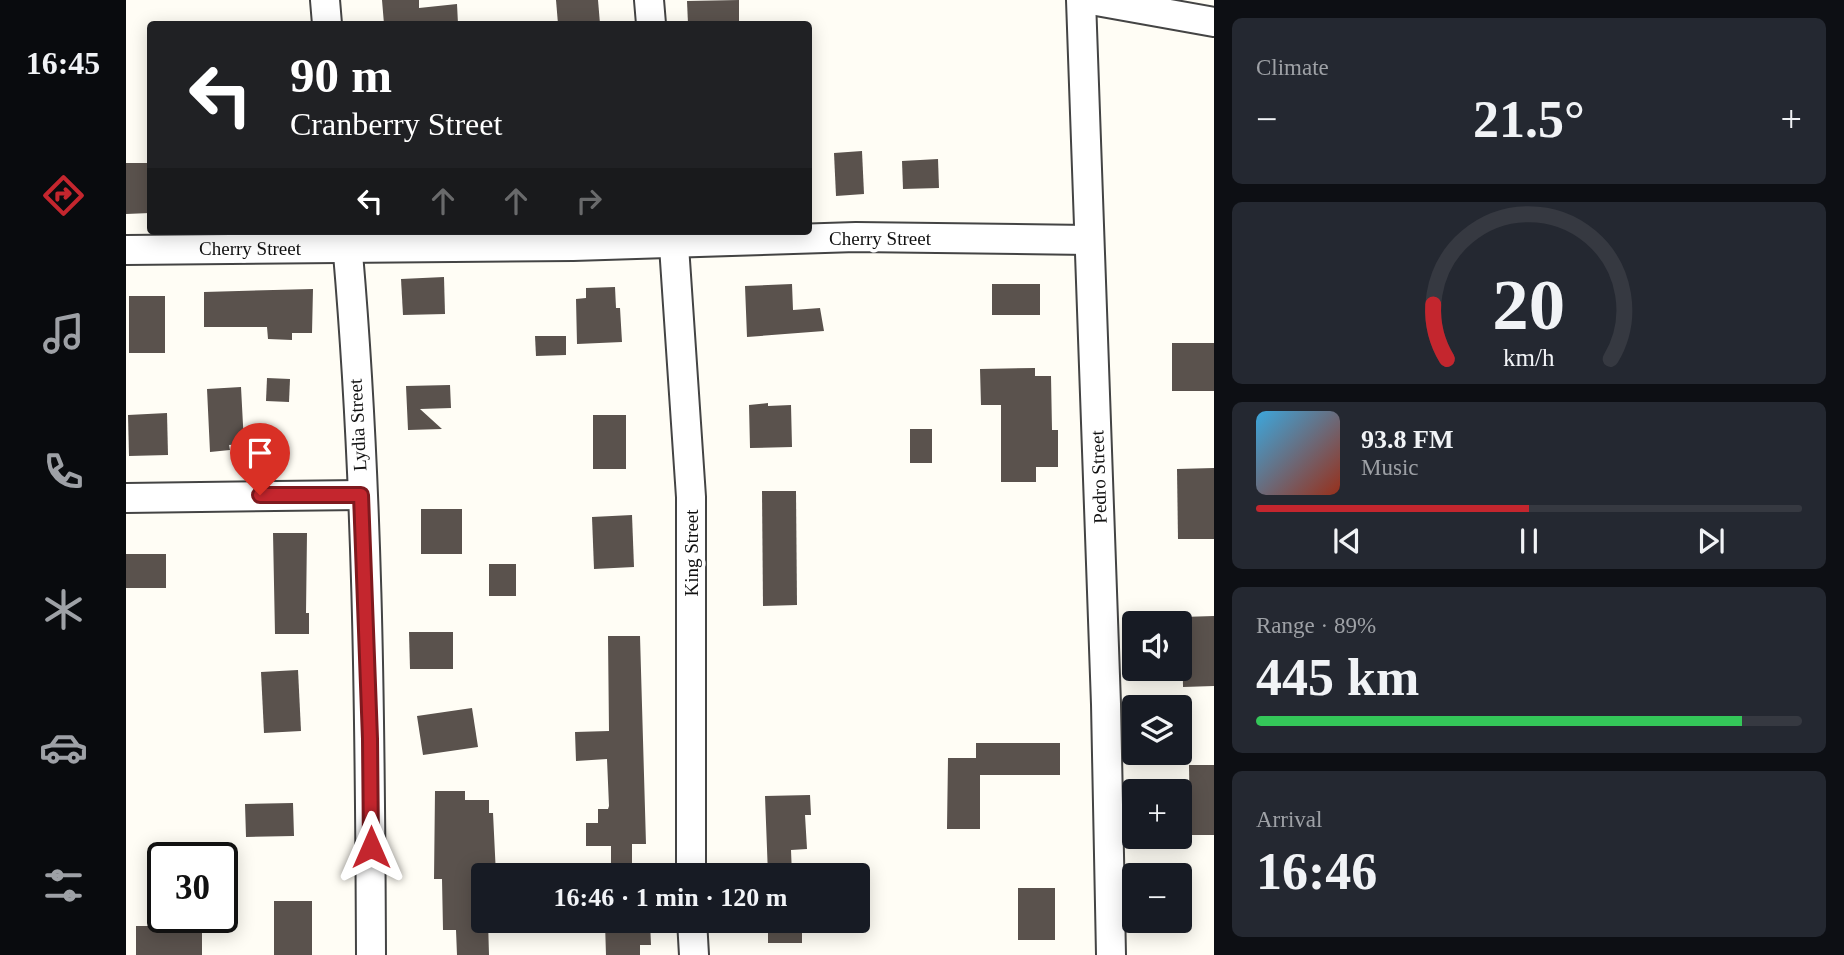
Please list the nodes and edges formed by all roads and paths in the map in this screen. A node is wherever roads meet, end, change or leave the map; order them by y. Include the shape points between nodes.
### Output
1 (325, 0) edge
2 (649, 0) edge
3 (1081, 0) edge
4 (1091, 0) edge
5 (327, 21) edge
6 (651, 21) edge
7 (1214, 22) edge
8 (674, 237) edge
9 (347, 239) edge
10 (1088, 240) junction
11 (126, 250) edge
12 (361, 495) junction
13 (126, 498) edge
14 (691, 863) edge
15 (693, 933) edge
16 (371, 955) edge
17 (694, 955) edge
18 (1111, 955) edge

1 - 5 street
2 - 6 street
3 - 10 street, Pedro Street
4 - 7 street
8 - 9 street, Cherry Street
8 - 10 street, Cherry Street
8 - 14 street, King Street via 691,497
9 - 11 street, Cherry Street
9 - 12 street, Lydia Street
10 - 18 street, Pedro Street
12 - 13 street
12 - 16 street, Lydia Street via 370,739
15 - 17 street

